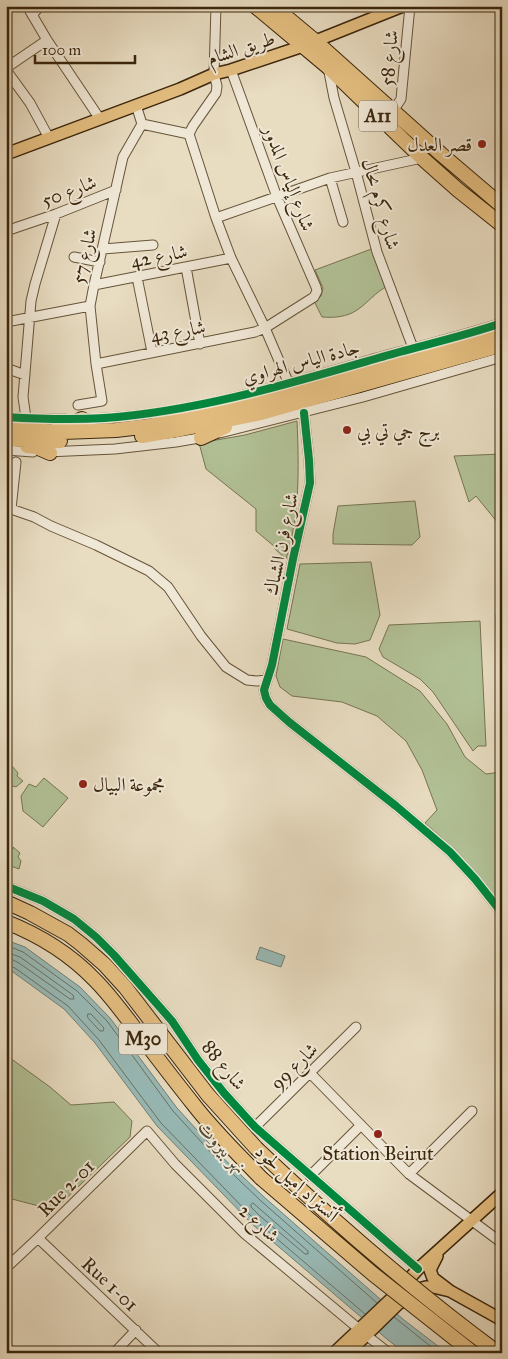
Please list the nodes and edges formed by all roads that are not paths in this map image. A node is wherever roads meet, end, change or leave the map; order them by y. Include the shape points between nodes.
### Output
1 (27, 6) edge
2 (40, 6) edge
3 (216, 6) edge
4 (255, 6) edge
5 (273, 6) edge
6 (403, 6) edge
7 (410, 6) edge
8 (32, 15) junction
9 (47, 40) junction
10 (309, 43) junction
11 (328, 67) junction
12 (6, 69) edge
13 (231, 70) junction
14 (214, 74) junction
15 (136, 105) junction
16 (393, 111) junction
17 (100, 119) junction
18 (142, 124) junction
19 (189, 134) junction
20 (49, 138) junction
21 (6, 154) edge
22 (422, 158) junction
23 (356, 172) junction
24 (330, 178) junction
25 (116, 190) junction
26 (277, 197) junction
27 (502, 206) edge
28 (56, 214) junction
29 (216, 218) junction
30 (343, 222) dead end
31 (502, 225) edge
32 (6, 231) edge
33 (153, 244) dead end
34 (103, 249) junction
35 (74, 257) dead end
36 (231, 258) junction
37 (100, 262) junction
38 (186, 267) junction
39 (137, 277) junction
40 (94, 286) junction
41 (314, 297) joint
42 (90, 306) junction
43 (30, 318) junction
44 (6, 322) edge
45 (502, 323) edge
46 (265, 328) junction
47 (502, 332) edge
48 (200, 344) junction
49 (502, 345) edge
50 (413, 348) junction
51 (459, 350) junction
52 (152, 352) junction
53 (502, 357) edge
54 (96, 364) junction
55 (6, 368) edge
56 (25, 375) junction
57 (289, 384) junction
58 (78, 405) dead end
59 (194, 406) junction
60 (256, 408) junction
61 (304, 413) junction
62 (23, 416) junction
63 (6, 417) edge
64 (82, 419) junction
65 (6, 425) edge
66 (6, 429) edge
67 (201, 438) junction
68 (6, 439) edge
69 (6, 444) edge
70 (6, 450) edge
71 (50, 452) junction
72 (16, 462) dead end
73 (8, 509) edge
74 (267, 680) junction
75 (6, 886) edge
76 (6, 902) edge
77 (502, 913) edge
78 (6, 922) edge
79 (356, 1027) dead end
80 (310, 1073) junction
81 (472, 1111) dead end
82 (361, 1125) junction
83 (255, 1128) junction
84 (147, 1131) joint
85 (409, 1174) junction
86 (310, 1176) junction
87 (502, 1193) edge
88 (473, 1221) junction
89 (38, 1238) junction
90 (502, 1243) edge
91 (444, 1247) junction
92 (6, 1268) edge
93 (418, 1270) junction
94 (450, 1291) junction
95 (395, 1301) junction
96 (502, 1320) edge
97 (136, 1330) junction
98 (365, 1330) junction
99 (114, 1353) edge
100 (159, 1353) edge
101 (334, 1353) edge
102 (348, 1353) edge
103 (389, 1353) edge
104 (473, 1353) edge
105 (498, 1353) edge

1 - 8 street
2 - 8 street
3 - 14 street
4 - 10 highway, A11
5 - 10 highway, A11
6 - 10 main road, طريق الشام
7 - 16 street, شارع 58 via 402,99
8 - 9 street
9 - 12 street
9 - 17 street
10 - 11 highway, A11
10 - 13 main road, طريق الشام
10 - 16 highway, A11
11 - 22 highway, A11
11 - 23 street, شارع كرم ىحال
12 - 20 street
13 - 14 main road, طريق الشام
13 - 26 street, شارع إلياس المدور
14 - 15 main road, طريق الشام
14 - 19 street via 216,93
15 - 17 main road, طريق الشام
15 - 18 street
16 - 27 highway, A11
17 - 20 main road, طريق الشام
18 - 19 street
18 - 25 street, شارع 57 via 123,157
19 - 29 street
20 - 21 main road, طريق الشام
22 - 23 street
22 - 31 highway, A11
23 - 24 street
23 - 50 street, شارع كرم ىحال via 377,252
24 - 26 street
24 - 30 street
25 - 28 street, شارع 50
25 - 34 street, شارع 57
26 - 29 street
26 - 41 street, شارع إلياس المدور via 317,289
28 - 32 street, شارع 50
28 - 43 street via 35,284
29 - 36 street
33 - 34 street
34 - 37 street, شارع 57
35 - 37 street
36 - 38 street, شارع 42
36 - 46 street
37 - 40 street, شارع 57
38 - 39 street, شارع 42
38 - 48 street
39 - 40 street, شارع 42
39 - 52 street
40 - 42 street, شارع 57
41 - 46 street, شارع 43
42 - 43 street
42 - 54 street, شارع 57
43 - 44 street
43 - 56 street
45 - 50 street, جادة الياس الهراوي
46 - 48 street, شارع 43
46 - 57 street
47 - 51 highway
48 - 52 street, شارع 43
49 - 51 highway
50 - 57 street, جادة الياس الهراوي
51 - 60 highway
52 - 54 street, شارع 43
53 - 61 street
54 - 58 street, شارع 57 via 102,400
55 - 56 street
56 - 62 street
57 - 59 street, جادة الياس الهراوي
59 - 60 highway via 246,401
59 - 64 street, جادة الياس الهراوي
60 - 66 highway via 116,430
60 - 67 highway via 245,421
60 - 68 highway via 182,429 141,436 62,441
61 - 67 street
61 - 74 street, شارع فرن الشباك via 310,483
62 - 63 street, جادة الياس الهراوي
62 - 64 street, جادة الياس الهراوي
64 - 65 highway via 72,424
67 - 71 street via 115,449
69 - 71 highway
70 - 71 street
72 - 73 street
73 - 74 street via 34,517 149,571 168,587 226,667 248,680
74 - 77 street via 266,698 276,711 450,852
75 - 83 street, شارع 88 via 43,901 74,919 96,937 172,1022 198,1060
76 - 105 highway, أتستراد إميل لحود / M30, bridge via 68,934 105,965 208,1095 256,1148 312,1202
78 - 104 highway, أتستراد إميل لحود / M30, bridge via 57,948 95,980 195,1107 261,1178 373,1274
79 - 80 street, شارع 99
80 - 82 street
80 - 83 street, شارع 99
81 - 85 street
82 - 85 street
82 - 86 street
83 - 86 street, شارع 88
84 - 89 street, Rue 2-01
84 - 98 street, شارع 2 via 245,1234
85 - 88 street
86 - 93 street, شارع 88
87 - 88 main road
88 - 90 street
88 - 91 main road
89 - 92 street, Rue 2-01
89 - 97 street, Rue 1-01
91 - 93 main road
91 - 94 main road via 430,1270 432,1278
93 - 95 main road
94 - 95 main road via 422,1288
94 - 96 main road
95 - 98 main road
97 - 99 street
97 - 100 street, Rue 1-01
98 - 101 main road
98 - 102 main road
98 - 103 street, شارع 2

